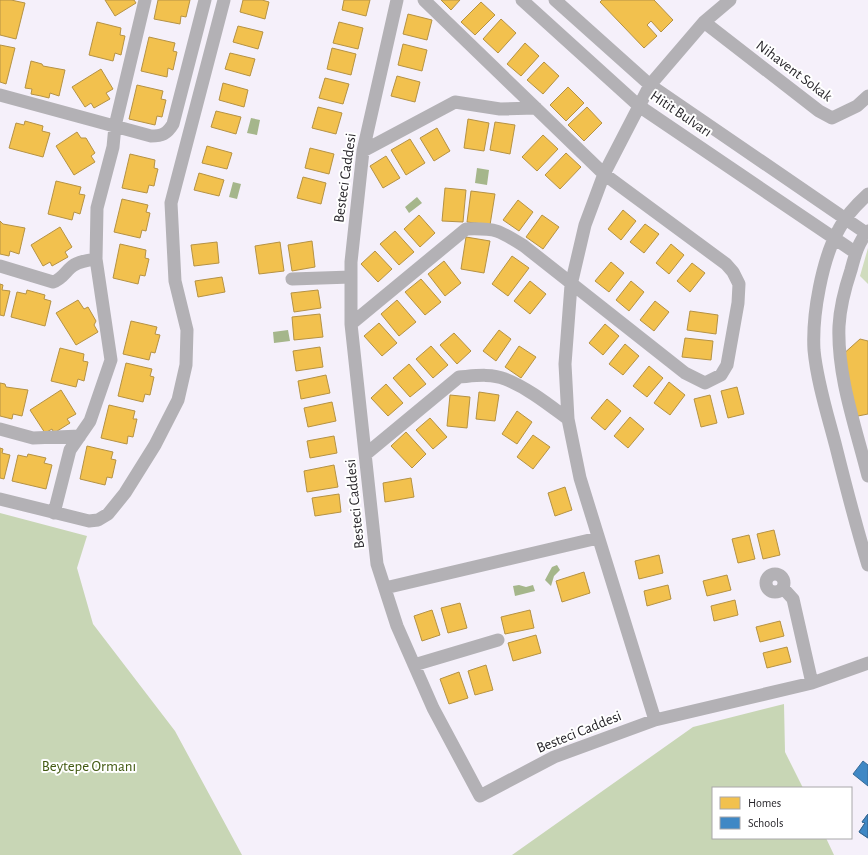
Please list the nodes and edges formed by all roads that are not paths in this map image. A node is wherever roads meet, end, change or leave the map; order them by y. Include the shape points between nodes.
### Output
1 (145, 0) edge
2 (205, 0) edge
3 (224, 0) edge
4 (397, 0) edge
5 (424, 0) edge
6 (522, 0) edge
7 (555, 0) edge
8 (730, 0) edge
9 (704, 22) junction
10 (650, 85) junction
11 (0, 95) edge
12 (868, 96) edge
13 (639, 106) junction
14 (536, 108) junction
15 (115, 126) junction
16 (363, 150) junction
17 (604, 174) junction
18 (868, 194) edge
19 (844, 220) junction
20 (867, 232) edge
21 (835, 238) junction
22 (856, 253) junction
23 (96, 259) junction
24 (0, 266) edge
25 (351, 277) junction
26 (292, 279) dead end
27 (571, 285) junction
28 (351, 324) junction
29 (568, 419) junction
30 (0, 429) edge
31 (80, 436) junction
32 (366, 454) junction
33 (868, 476) edge
34 (0, 499) edge
35 (54, 513) junction
36 (598, 538) junction
37 (868, 565) edge
38 (385, 588) junction
39 (783, 588) dead end
40 (498, 640) dead end
41 (868, 663) edge
42 (414, 665) junction
43 (812, 683) junction
44 (655, 720) junction

1 - 15 street
2 - 15 street via 173,124 168,132 160,136 150,136
3 - 35 street via 171,203 175,281 187,330 186,365 178,400 155,445 125,493 108,514 98,520 89,521
4 - 16 street, Besteci Caddesi
5 - 14 street
6 - 13 street, Hitit Bulvarı
7 - 10 street, Hitit Bulvarı
8 - 9 street
9 - 10 street
9 - 12 street, Nihavent Sokak via 819,111 832,118 857,106
10 - 13 street
10 - 19 street, Hitit Bulvarı
11 - 15 street
13 - 17 street
13 - 21 street, Hitit Bulvarı
14 - 16 street via 500,109 455,102
14 - 17 street
15 - 23 street via 113,147 97,208
16 - 25 street, Besteci Caddesi
17 - 27 street via 585,225
17 - 27 street via 726,264 733,272 740,284 727,365 721,375 705,382 685,373
18 - 19 street
19 - 20 street, Hitit Bulvarı
19 - 21 street
20 - 22 street
21 - 22 street, Hitit Bulvarı
21 - 37 street via 822,277 817,304 814,323 815,352 828,413
22 - 33 street via 841,304 840,350
23 - 24 street via 72,266 53,282
23 - 31 street via 112,360 90,421
25 - 26 street
25 - 28 street, Besteci Caddesi
27 - 28 street via 524,246 501,231 486,228 466,229
27 - 29 street via 565,364
28 - 32 street, Besteci Caddesi
29 - 32 street via 504,378 478,375 459,377
29 - 36 street via 580,478
30 - 31 street via 33,438
31 - 35 street via 70,450
32 - 38 street, Besteci Caddesi via 377,564
34 - 35 street
36 - 38 street
36 - 44 street
38 - 42 street, Besteci Caddesi via 397,626
39 - 43 street via 793,599
40 - 42 street
41 - 43 street
42 - 44 street, Besteci Caddesi via 433,708 480,796 554,757
43 - 44 street

